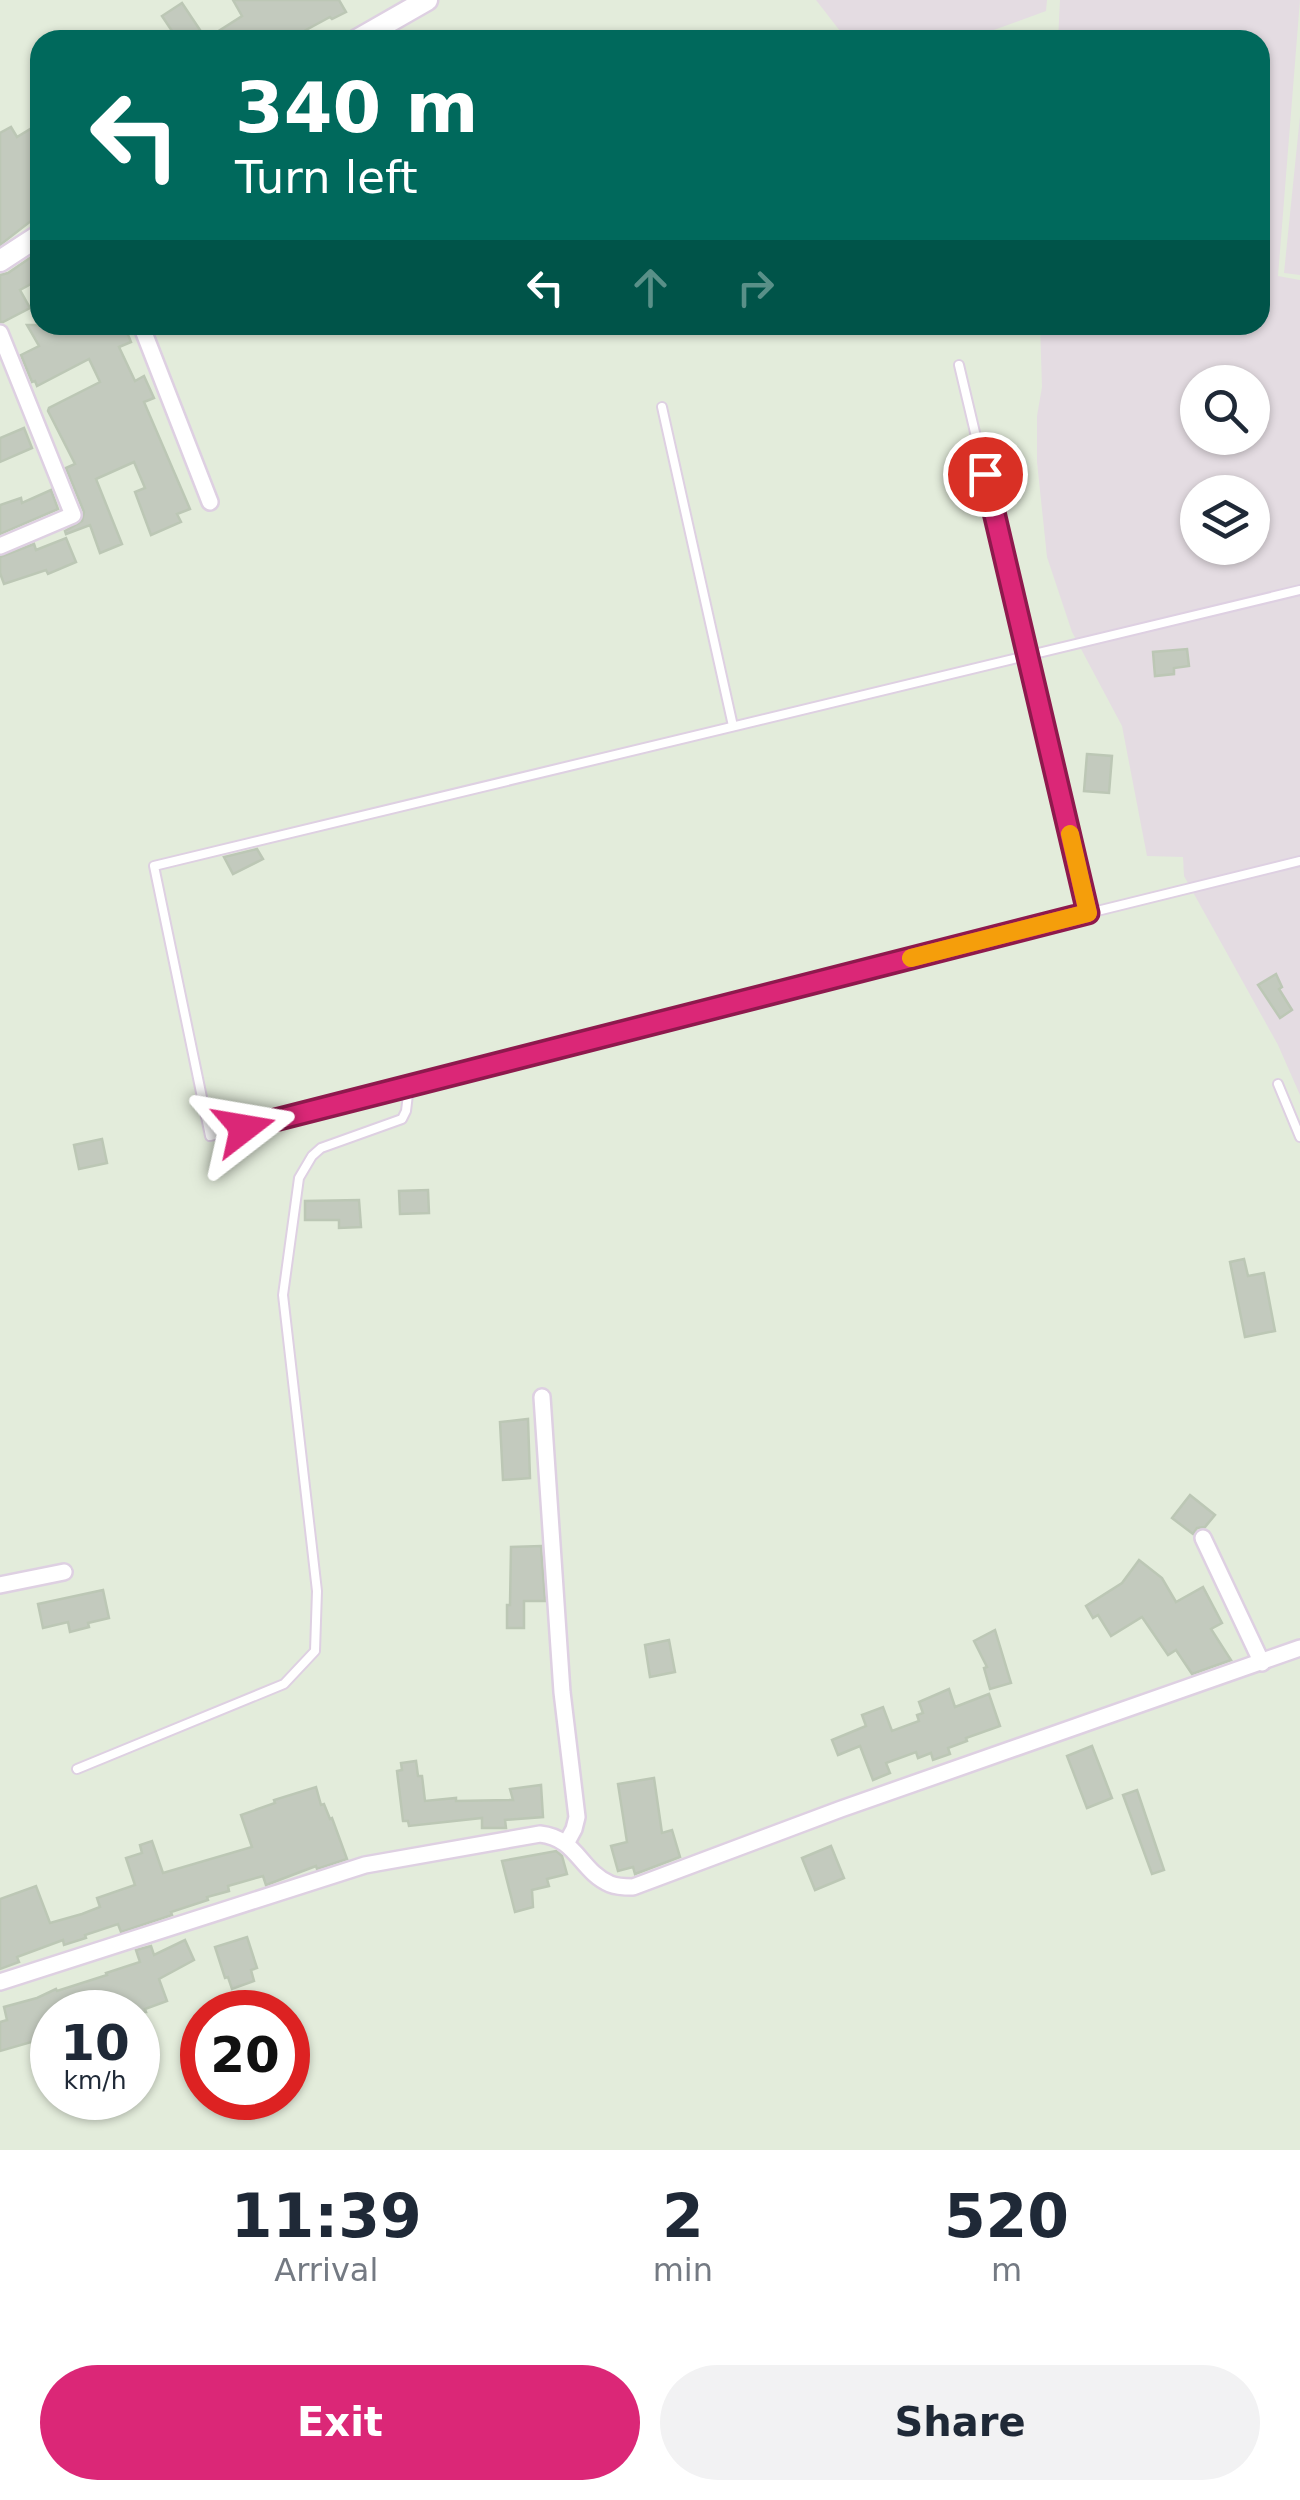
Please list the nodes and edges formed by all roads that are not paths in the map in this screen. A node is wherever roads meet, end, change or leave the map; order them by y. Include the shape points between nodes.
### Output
1 (427, 0) edge
2 (375, 30) edge
3 (30, 242) edge
4 (0, 262) edge
5 (0, 333) edge
6 (144, 335) edge
7 (959, 365) dead end
8 (662, 407) dead end
9 (210, 502) dead end
10 (0, 546) edge
11 (1300, 590) edge
12 (1029, 655) junction
13 (733, 726) junction
14 (1300, 861) edge
15 (1088, 913) junction
16 (1278, 1084) dead end
17 (409, 1086) junction
18 (1300, 1137) edge
19 (542, 1397) dead end
20 (1203, 1538) dead end
21 (64, 1572) dead end
22 (0, 1585) edge
23 (1300, 1648) edge
24 (1262, 1663) junction
25 (77, 1769) dead end
26 (567, 1842) junction
27 (0, 1982) edge

1 - 2 street
3 - 4 street
5 - 10 street via 73,515
6 - 9 street
7 - 12 lane
8 - 13 lane
11 - 12 lane
12 - 13 lane
12 - 15 lane
13 - 17 lane via 154,866 210,1136
14 - 15 lane
15 - 17 lane
16 - 18 lane
17 - 25 lane via 402,1119 321,1148 299,1178 283,1294 317,1592 315,1651 284,1684
19 - 26 street via 576,1817
20 - 24 street
21 - 22 street
23 - 24 street
24 - 26 street via 633,1887 599,1878
26 - 27 street via 540,1834 365,1865

